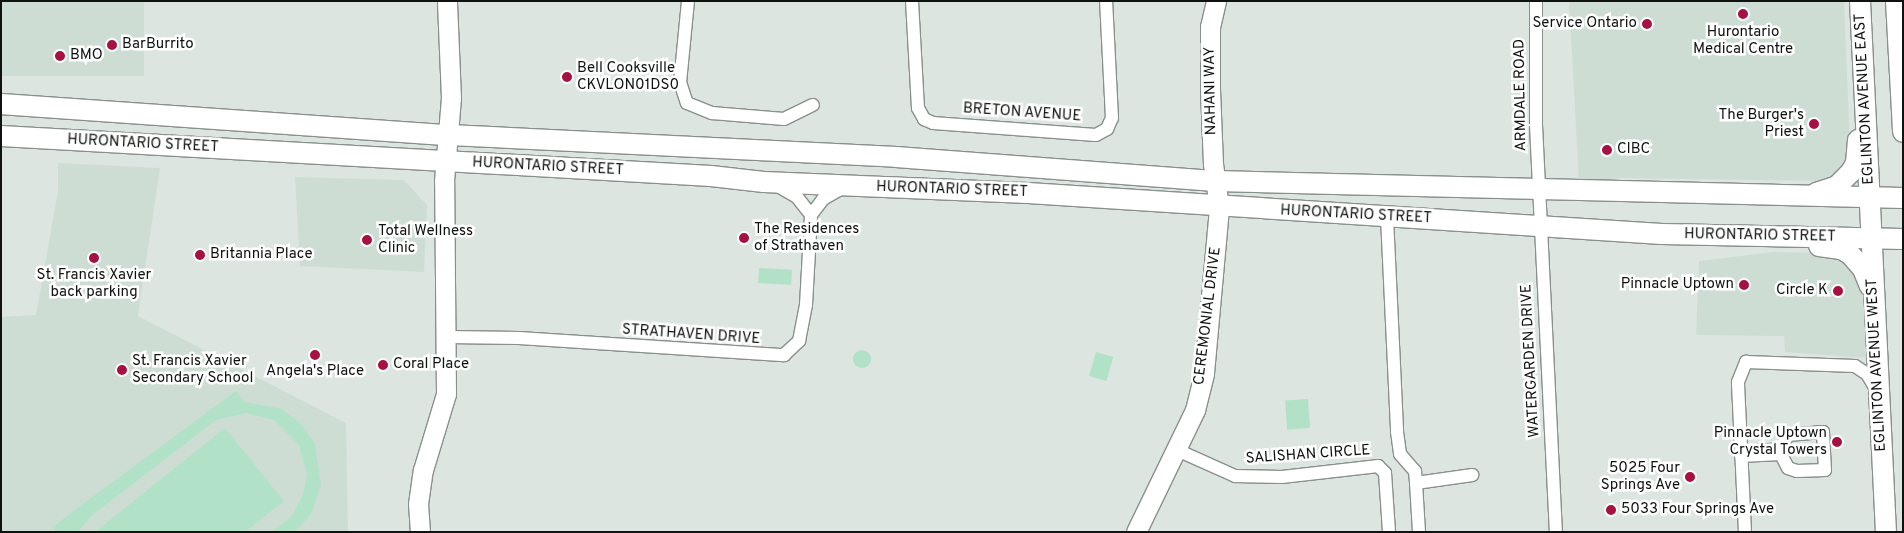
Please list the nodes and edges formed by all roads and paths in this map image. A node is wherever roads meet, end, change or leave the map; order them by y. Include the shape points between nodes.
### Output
1 (447, 1) edge
2 (688, 1) edge
3 (912, 1) edge
4 (1106, 1) edge
5 (1216, 1) edge
6 (1536, 1) edge
7 (1860, 1) edge
8 (1896, 1) edge
9 (1864, 90) junction
10 (1, 104) edge
11 (813, 105) dead end
12 (1903, 132) edge
13 (449, 135) junction
14 (1, 136) edge
15 (446, 162) junction
16 (1216, 181) junction
17 (764, 182) junction
18 (849, 186) junction
19 (1540, 189) junction
20 (1782, 196) junction
21 (1869, 198) junction
22 (1903, 198) edge
23 (1219, 207) junction
24 (811, 215) junction
25 (1386, 217) junction
26 (1542, 226) junction
27 (1793, 236) junction
28 (1871, 238) junction
29 (1903, 238) edge
30 (1874, 302) junction
31 (448, 337) junction
32 (1879, 396) junction
33 (1177, 450) junction
34 (1741, 454) junction
35 (1472, 475) dead end
36 (1416, 483) junction
37 (420, 532) edge
38 (1136, 532) edge
39 (1389, 532) edge
40 (1419, 532) edge
41 (1556, 532) edge
42 (1745, 532) edge
43 (1886, 532) edge

1 - 13 street via 452,98
2 - 11 street via 680,82 687,103 712,113 784,119
3 - 4 street, BRETON AVENUE via 918,108 924,119 933,123 1096,134 1107,129 1112,118
5 - 16 street, NAHANI WAY via 1209,52
6 - 19 street, ARMDALE ROAD via 1536,125
7 - 9 main road, EGLINTON AVENUE EAST
8 - 12 main road
9 - 20 main road via 1856,107 1858,146 1851,172 1825,192
9 - 21 main road, EGLINTON AVENUE EAST
10 - 13 main road, HURONTARIO STREET
13 - 15 street
13 - 16 main road, HURONTARIO STREET via 896,157
14 - 15 main road, HURONTARIO STREET
15 - 17 main road, HURONTARIO STREET via 711,176
15 - 31 street via 443,260
16 - 19 main road, HURONTARIO STREET
16 - 23 street, NAHANI WAY
17 - 18 main road, HURONTARIO STREET
17 - 24 street via 786,187
18 - 23 main road, HURONTARIO STREET via 1028,193
18 - 24 street via 828,196
19 - 20 main road, HURONTARIO STREET
19 - 26 street, WATERGARDEN DRIVE
20 - 21 main road, HURONTARIO STREET
21 - 22 main road, HURONTARIO STREET
21 - 28 main road, EGLINTON AVENUE WEST
23 - 25 main road, HURONTARIO STREET
23 - 33 street, CEREMONIAL DRIVE via 1204,373 1195,410
24 - 31 street, STRATHAVEN DRIVE via 806,305 798,340 784,356 519,338
25 - 26 main road, HURONTARIO STREET
25 - 36 street via 1397,432 1400,454 1415,471
26 - 27 main road, HURONTARIO STREET via 1662,234
26 - 41 street, WATERGARDEN DRIVE
27 - 28 main road, HURONTARIO STREET
27 - 30 main road via 1808,246 1828,247 1850,254 1863,269
28 - 29 main road, HURONTARIO STREET
28 - 30 main road, EGLINTON AVENUE WEST
30 - 32 main road, EGLINTON AVENUE WEST
31 - 37 street via 446,394 423,470 418,504
32 - 34 street via 1871,379 1855,366 1746,362 1738,382
32 - 43 main road, EGLINTON AVENUE WEST
33 - 38 street, CEREMONIAL DRIVE
33 - 39 street, SALISHAN CIRCLE via 1235,476 1282,476 1378,466 1385,473
34 - 34 street via 1781,454 1788,468 1796,472 1825,470 1823,432 1788,436 1780,449
34 - 42 street
35 - 36 street
36 - 40 street

